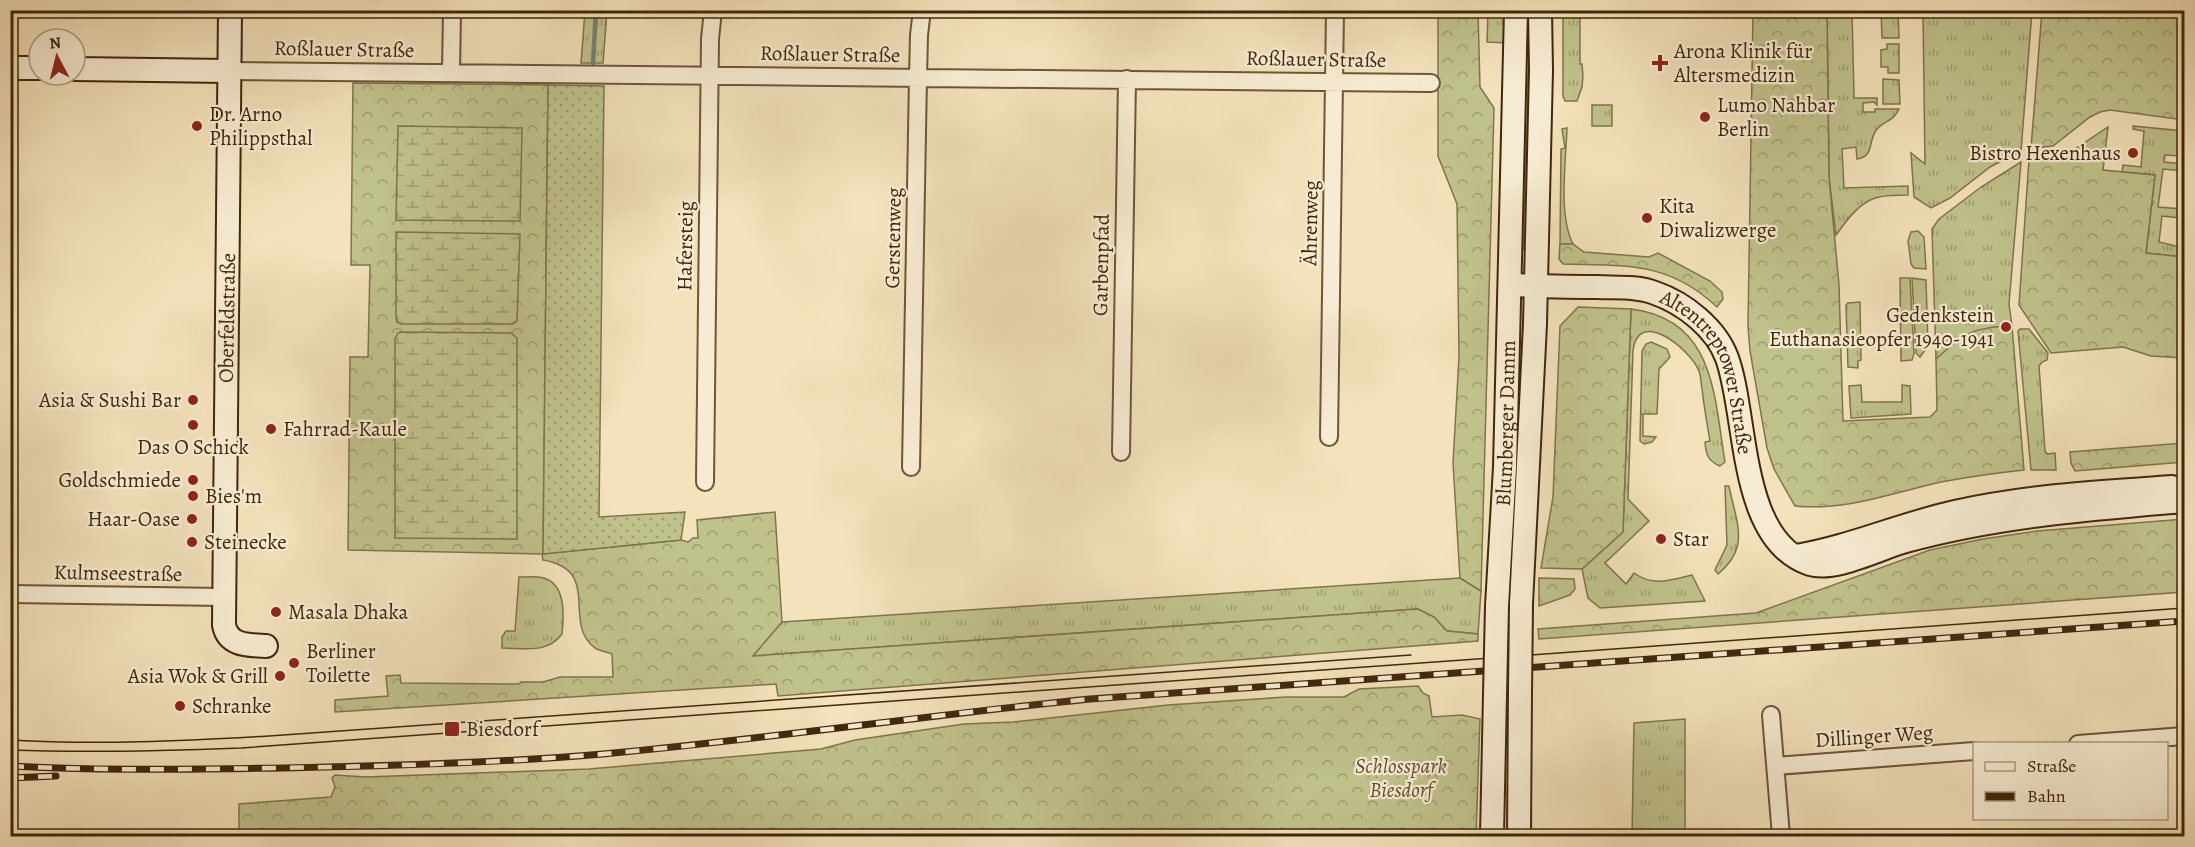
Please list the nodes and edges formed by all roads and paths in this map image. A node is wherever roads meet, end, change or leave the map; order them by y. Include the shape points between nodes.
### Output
1 (230, 10) edge
2 (452, 10) edge
3 (712, 10) edge
4 (922, 10) edge
5 (1335, 10) edge
6 (1516, 10) edge
7 (1540, 10) edge
8 (10, 68) edge
9 (27, 68) edge
10 (87, 69) edge
11 (229, 71) junction
12 (451, 73) junction
13 (710, 75) junction
14 (918, 77) junction
15 (1127, 79) junction
16 (1334, 81) junction
17 (1431, 83) dead end
18 (1510, 285) junction
19 (1535, 286) junction
20 (1329, 437) dead end
21 (1121, 452) dead end
22 (911, 468) dead end
23 (705, 482) dead end
24 (2184, 486) edge
25 (2184, 501) edge
26 (1795, 556) junction
27 (10, 594) edge
28 (224, 597) junction
29 (266, 646) dead end
30 (1771, 715) dead end
31 (2184, 736) edge
32 (2104, 742) edge
33 (1973, 751) edge
34 (1776, 766) junction
35 (1492, 837) edge
36 (1519, 837) edge
37 (1781, 837) edge

1 - 11 main road, Oberfeldstraße
2 - 12 street
3 - 13 street, Hafersteig
4 - 14 street, Gerstenweg
5 - 16 street, Ährenweg
6 - 18 main road, Blumberger Damm
7 - 19 main road, Blumberger Damm
8 - 9 main road
10 - 11 main road
11 - 12 street, Roßlauer Straße
11 - 28 main road, Oberfeldstraße
12 - 13 street, Roßlauer Straße
13 - 14 street, Roßlauer Straße
13 - 23 street, Hafersteig
14 - 15 street, Roßlauer Straße
14 - 22 street, Gerstenweg
15 - 16 street, Roßlauer Straße
15 - 21 street, Garbenpfad
16 - 17 street, Roßlauer Straße
16 - 20 street, Ährenweg
18 - 19 main road, Altentreptower Straße
18 - 35 main road, Blumberger Damm, bridge
19 - 26 main road, Altentreptower Straße via 1654,292 1682,306 1709,328 1727,357 1750,475 1768,529
19 - 36 main road, Blumberger Damm, bridge via 1521,604
24 - 26 main road via 2001,503
25 - 26 main road, Altentreptower Straße via 1995,521 1905,542 1827,566
27 - 28 street, Kulmseestraße
28 - 29 main road, Oberfeldstraße via 225,633 244,645
30 - 34 street
31 - 32 street
33 - 34 street, Dillinger Weg
34 - 37 street

